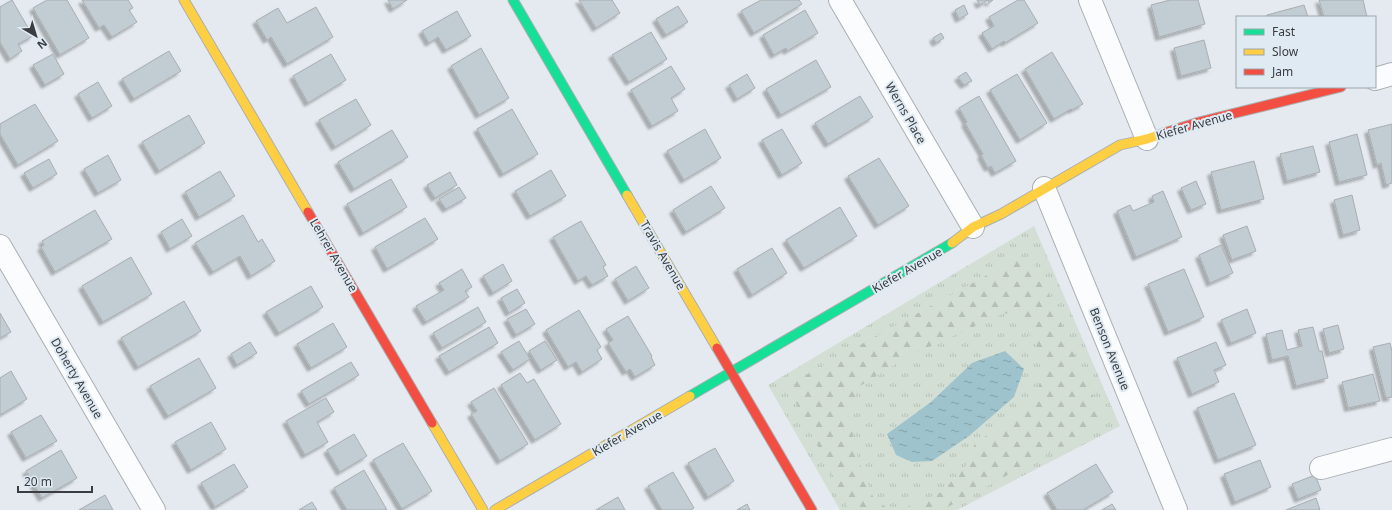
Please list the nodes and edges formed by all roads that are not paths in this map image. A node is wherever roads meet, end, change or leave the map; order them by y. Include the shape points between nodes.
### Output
1 (184, 0) edge
2 (513, 0) edge
3 (840, 0) edge
4 (1090, 0) edge
5 (1392, 74) edge
6 (1376, 79) edge
7 (1337, 88) edge
8 (1147, 139) junction
9 (1044, 188) junction
10 (973, 227) junction
11 (0, 246) edge
12 (731, 372) junction
13 (1392, 449) edge
14 (1321, 468) dead end
15 (154, 510) edge
16 (483, 510) edge
17 (495, 510) edge
18 (812, 510) edge
19 (1176, 510) edge

1 - 16 street, Lehrer Avenue
2 - 12 street, Travis Avenue
3 - 10 street, Werns Place
4 - 8 street
5 - 6 street
7 - 8 street, Kiefer Avenue via 1199,122
8 - 9 street, Kiefer Avenue via 1120,145
9 - 10 street, Kiefer Avenue via 1001,214
9 - 19 street, Benson Avenue
10 - 12 street, Kiefer Avenue via 950,245
11 - 15 street, Doherty Avenue
12 - 17 street, Kiefer Avenue
12 - 18 street, Travis Avenue
13 - 14 street

